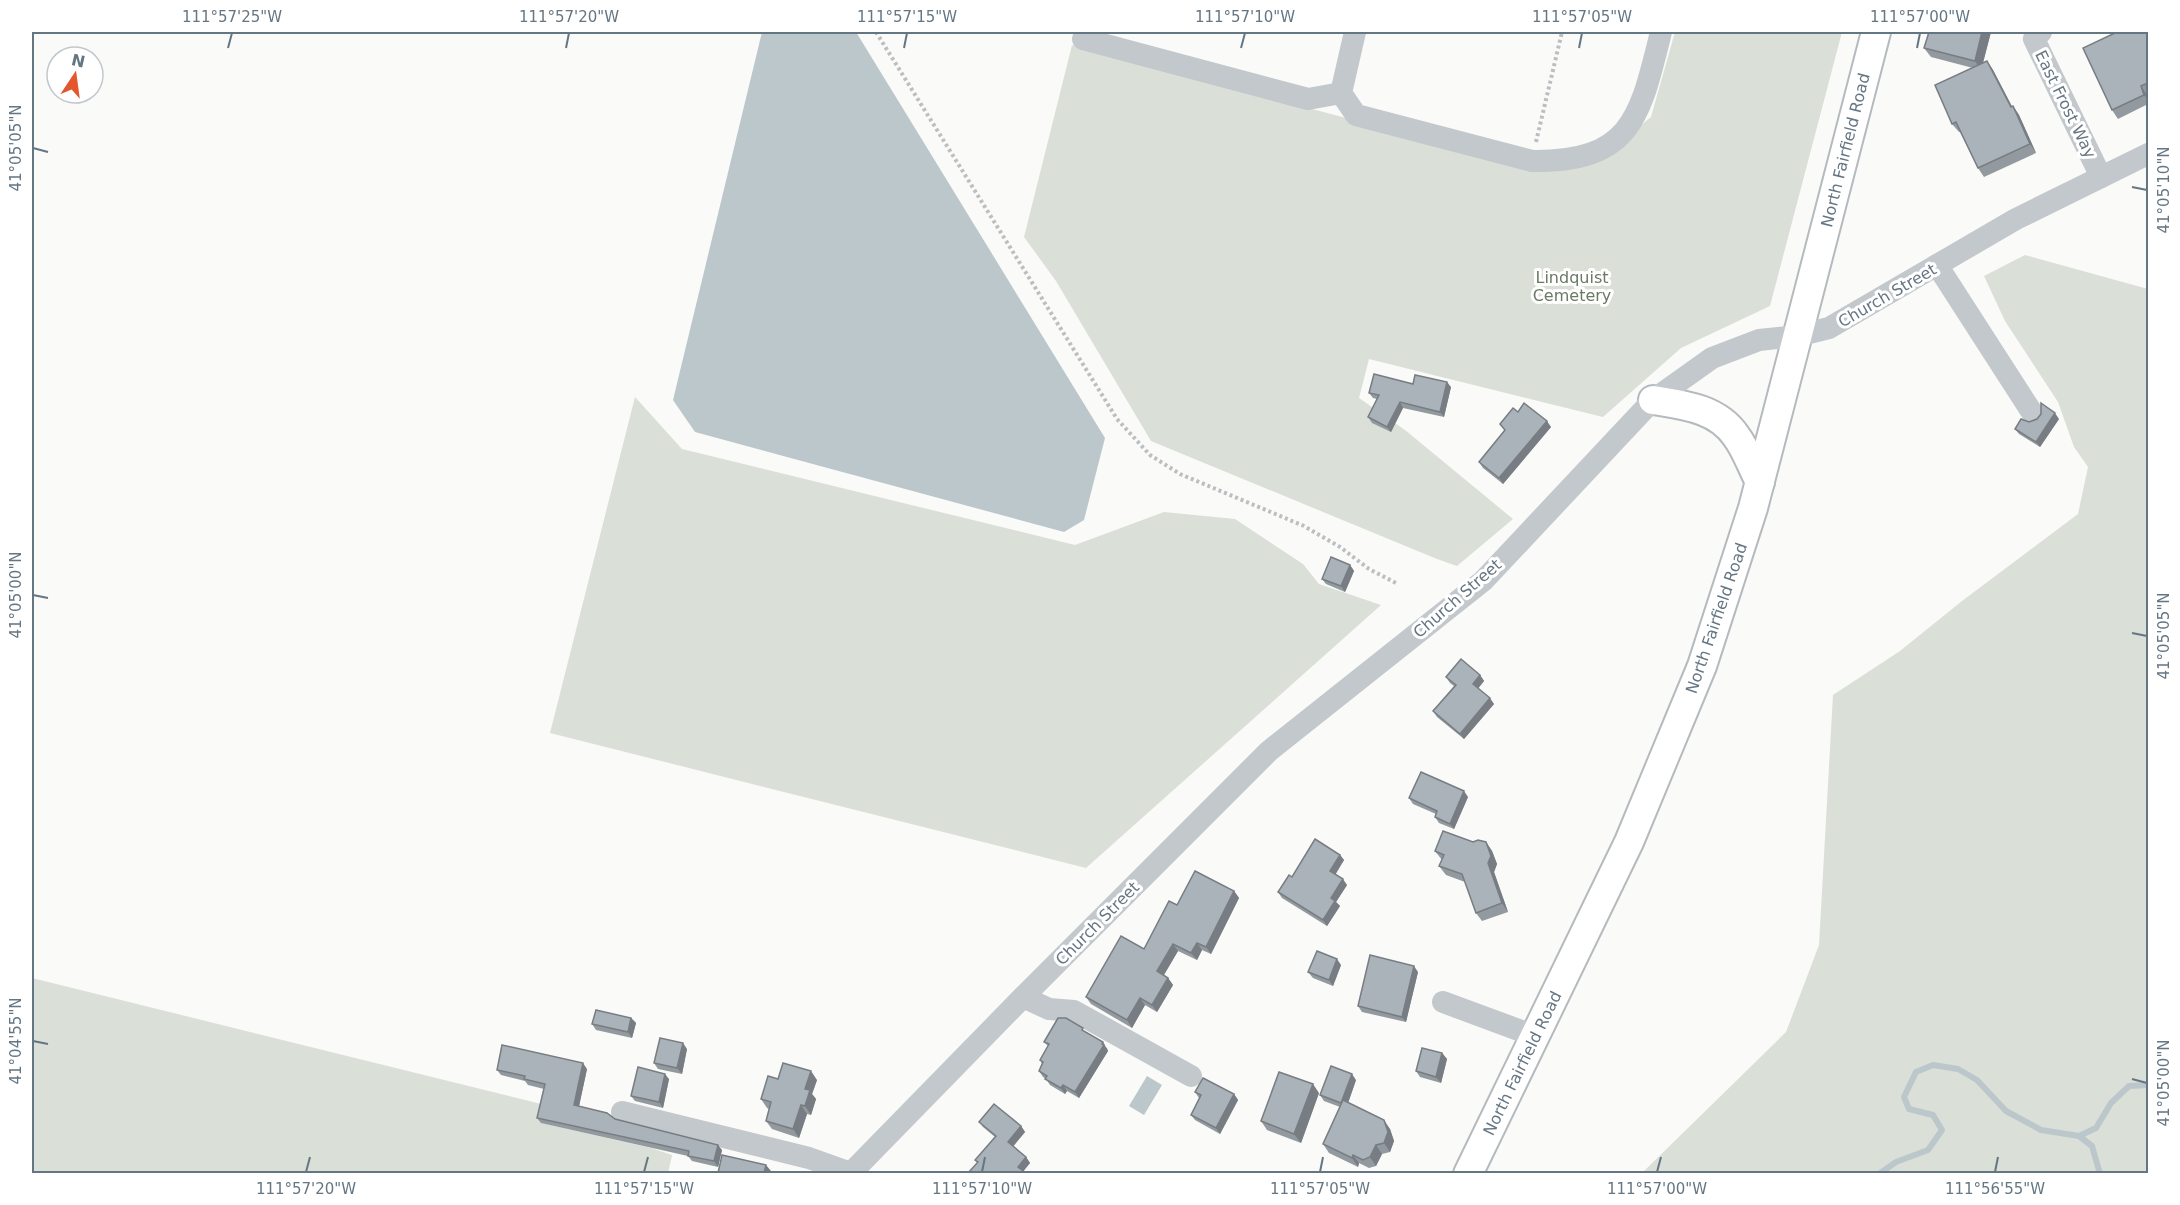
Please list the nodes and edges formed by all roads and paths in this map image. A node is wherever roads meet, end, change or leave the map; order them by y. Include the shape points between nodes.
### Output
1 (876, 32) edge
2 (1355, 32) edge
3 (1562, 32) edge
4 (1661, 32) edge
5 (1875, 32) edge
6 (2041, 32) edge
7 (1083, 39) dead end
8 (1341, 93) junction
9 (2148, 154) edge
10 (1532, 161) junction
11 (2101, 177) junction
12 (1937, 265) junction
13 (1797, 336) junction
14 (1653, 400) junction
15 (2033, 414) dead end
16 (1760, 482) junction
17 (1396, 583) dead end
18 (1023, 997) junction
19 (1443, 1002) dead end
20 (1535, 1036) junction
21 (1191, 1076) dead end
22 (622, 1112) dead end
23 (851, 1173) edge
24 (1468, 1173) edge

1 - 17 path via 1117,419 1150,455 1180,474 1304,526
2 - 8 street
3 - 10 path
4 - 10 street via 1645,97 1630,125 1607,147 1586,156
5 - 13 main road, North Fairfield Road
6 - 11 street, East Frost Way via 2034,39
7 - 8 street via 1308,99
8 - 10 street via 1356,115
9 - 11 street, Church Street
11 - 12 street, Church Street via 2016,219
12 - 13 street, Church Street via 1829,328
12 - 15 street
13 - 14 street, Church Street via 1759,340 1712,358
13 - 16 main road, North Fairfield Road
14 - 16 main road via 1708,412 1723,423 1736,435
14 - 18 street, Church Street via 1483,581 1269,751
16 - 20 main road, North Fairfield Road via 1702,666 1629,842
18 - 21 street via 1049,1009 1074,1011
18 - 23 street, Church Street
19 - 20 street
20 - 24 main road, North Fairfield Road
22 - 23 street via 809,1158

